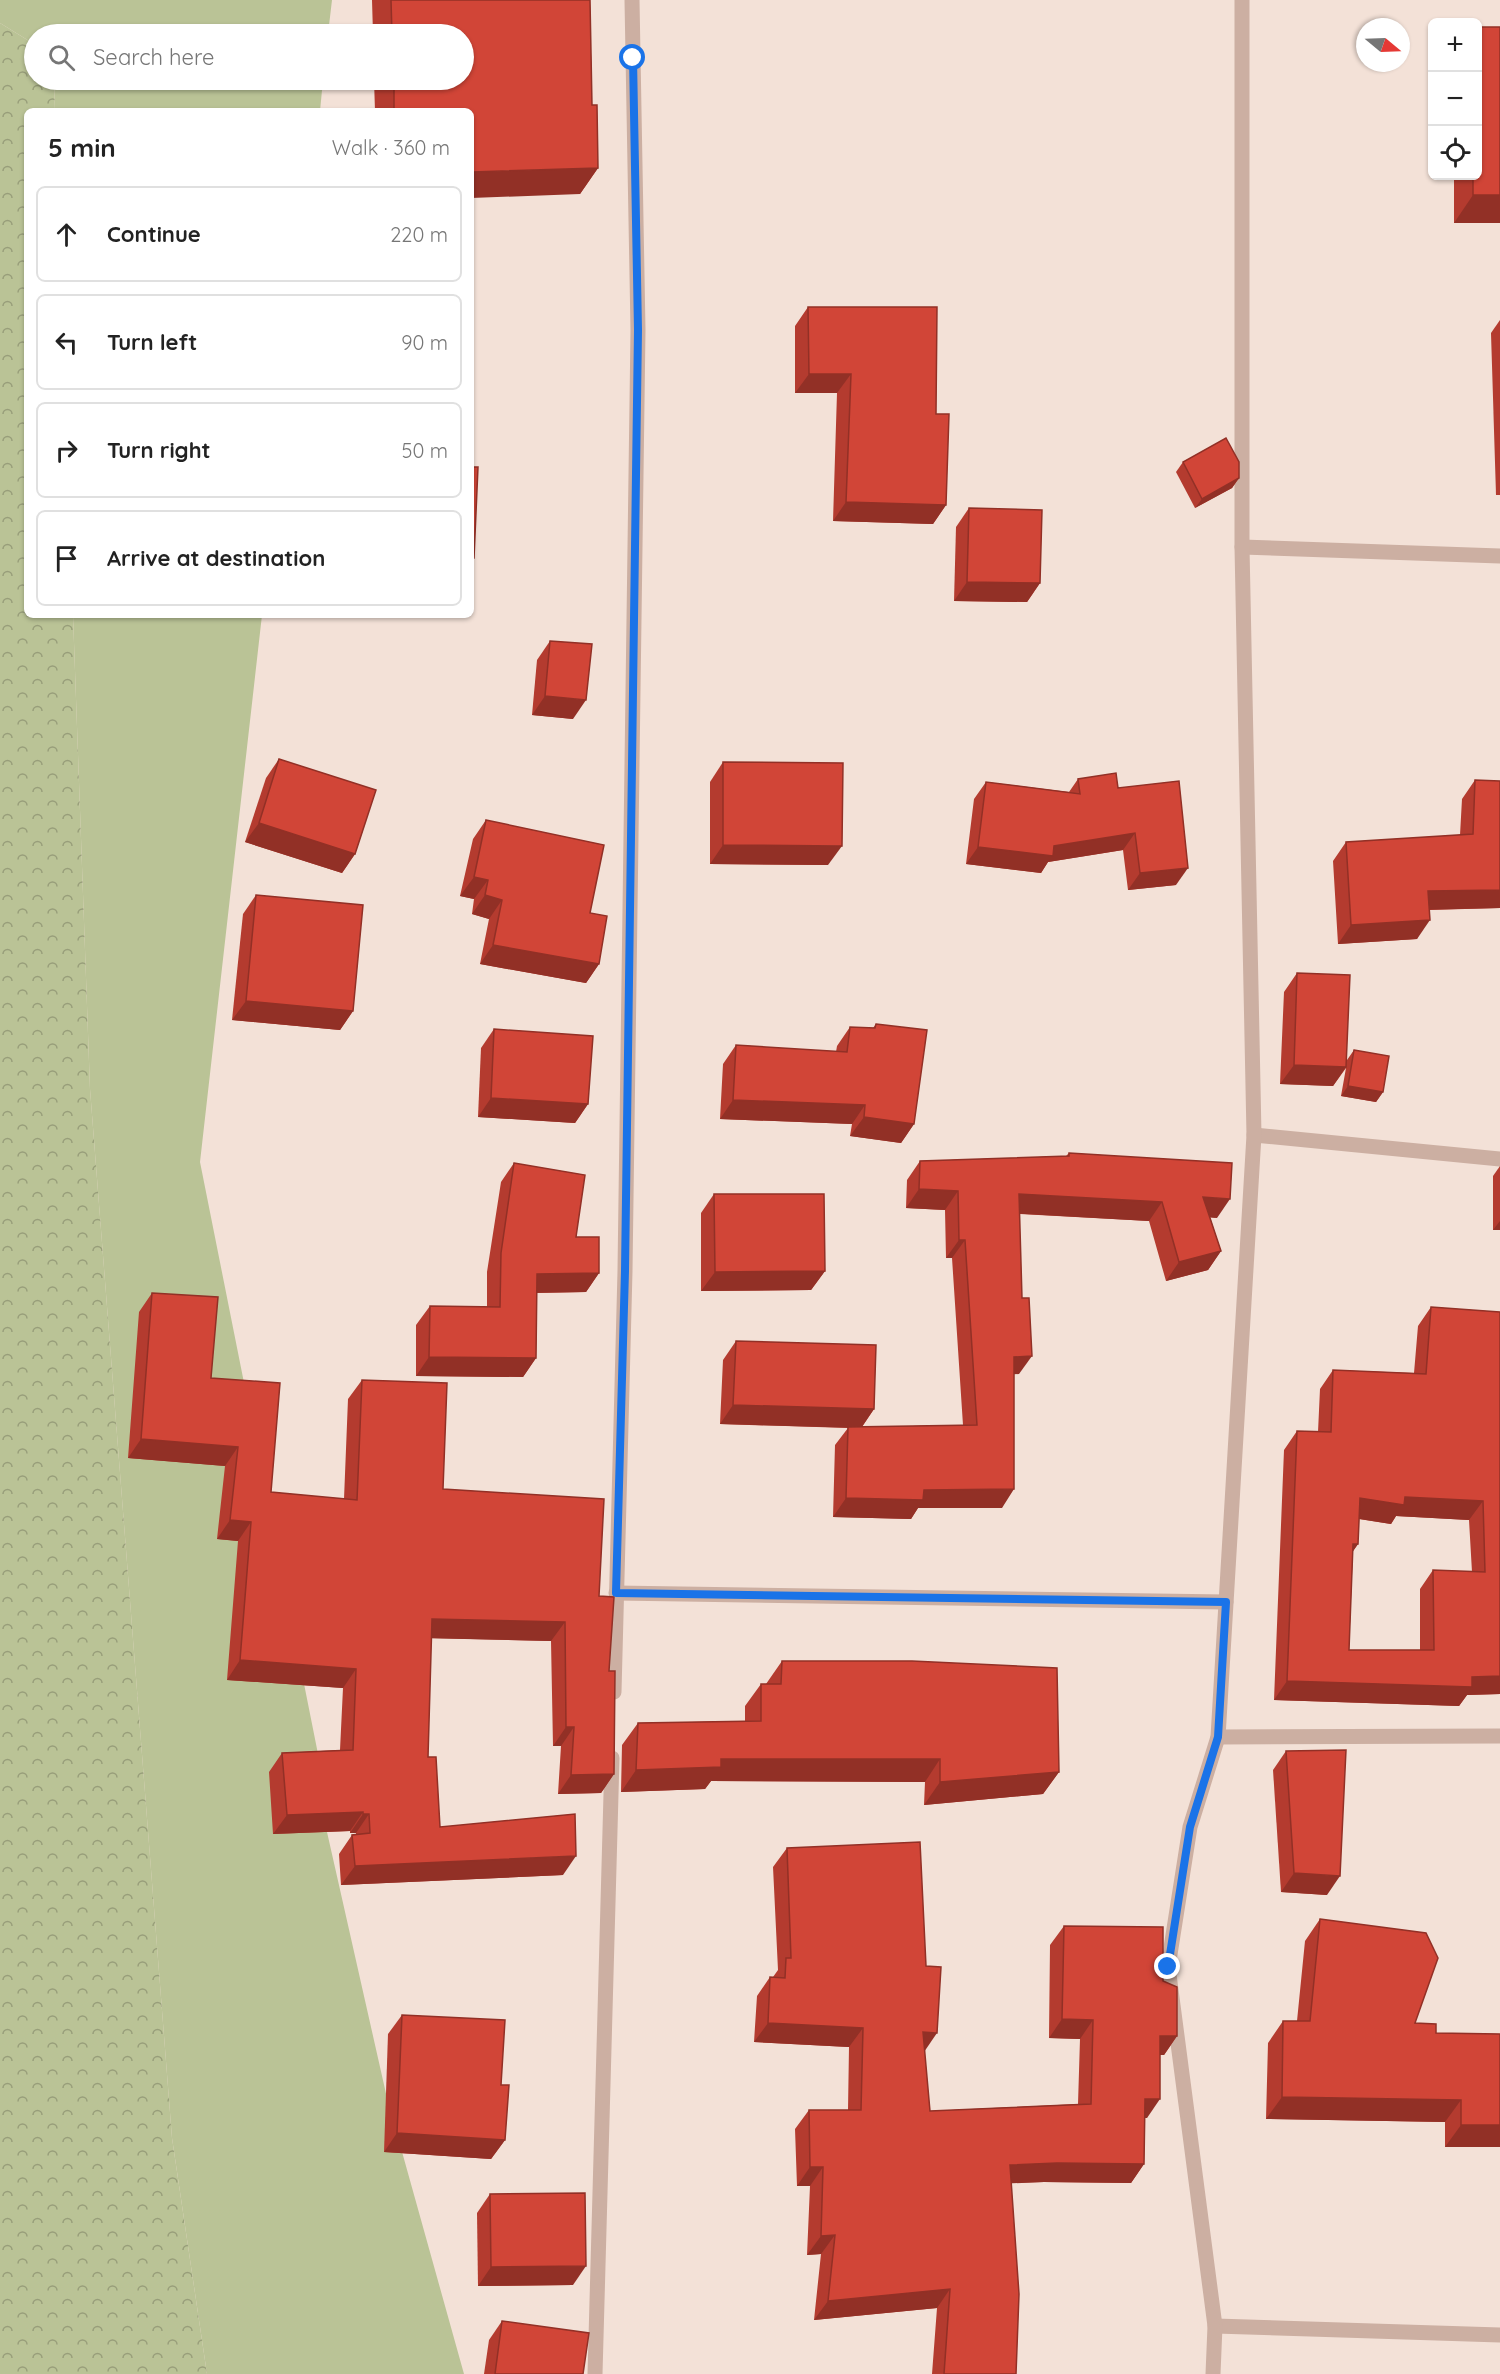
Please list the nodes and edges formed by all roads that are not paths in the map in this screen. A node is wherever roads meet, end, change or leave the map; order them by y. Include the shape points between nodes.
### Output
1 (632, 0) edge
2 (1242, 0) edge
3 (1242, 547) junction
4 (1500, 556) edge
5 (1254, 1135) junction
6 (1500, 1159) edge
7 (616, 1593) junction
8 (1226, 1602) junction
9 (613, 1712) edge
10 (1500, 1736) edge
11 (1218, 1737) junction
12 (612, 1747) edge
13 (1215, 2326) junction
14 (1500, 2335) edge
15 (595, 2374) edge
16 (1213, 2374) edge

1 - 7 street via 638,330 625,1271
2 - 3 street
3 - 4 street
3 - 5 street
5 - 6 street
5 - 8 street
7 - 8 street
7 - 9 street
8 - 11 street
10 - 11 street
11 - 13 street via 1190,1827 1168,1967
12 - 15 street
13 - 14 street
13 - 16 street

